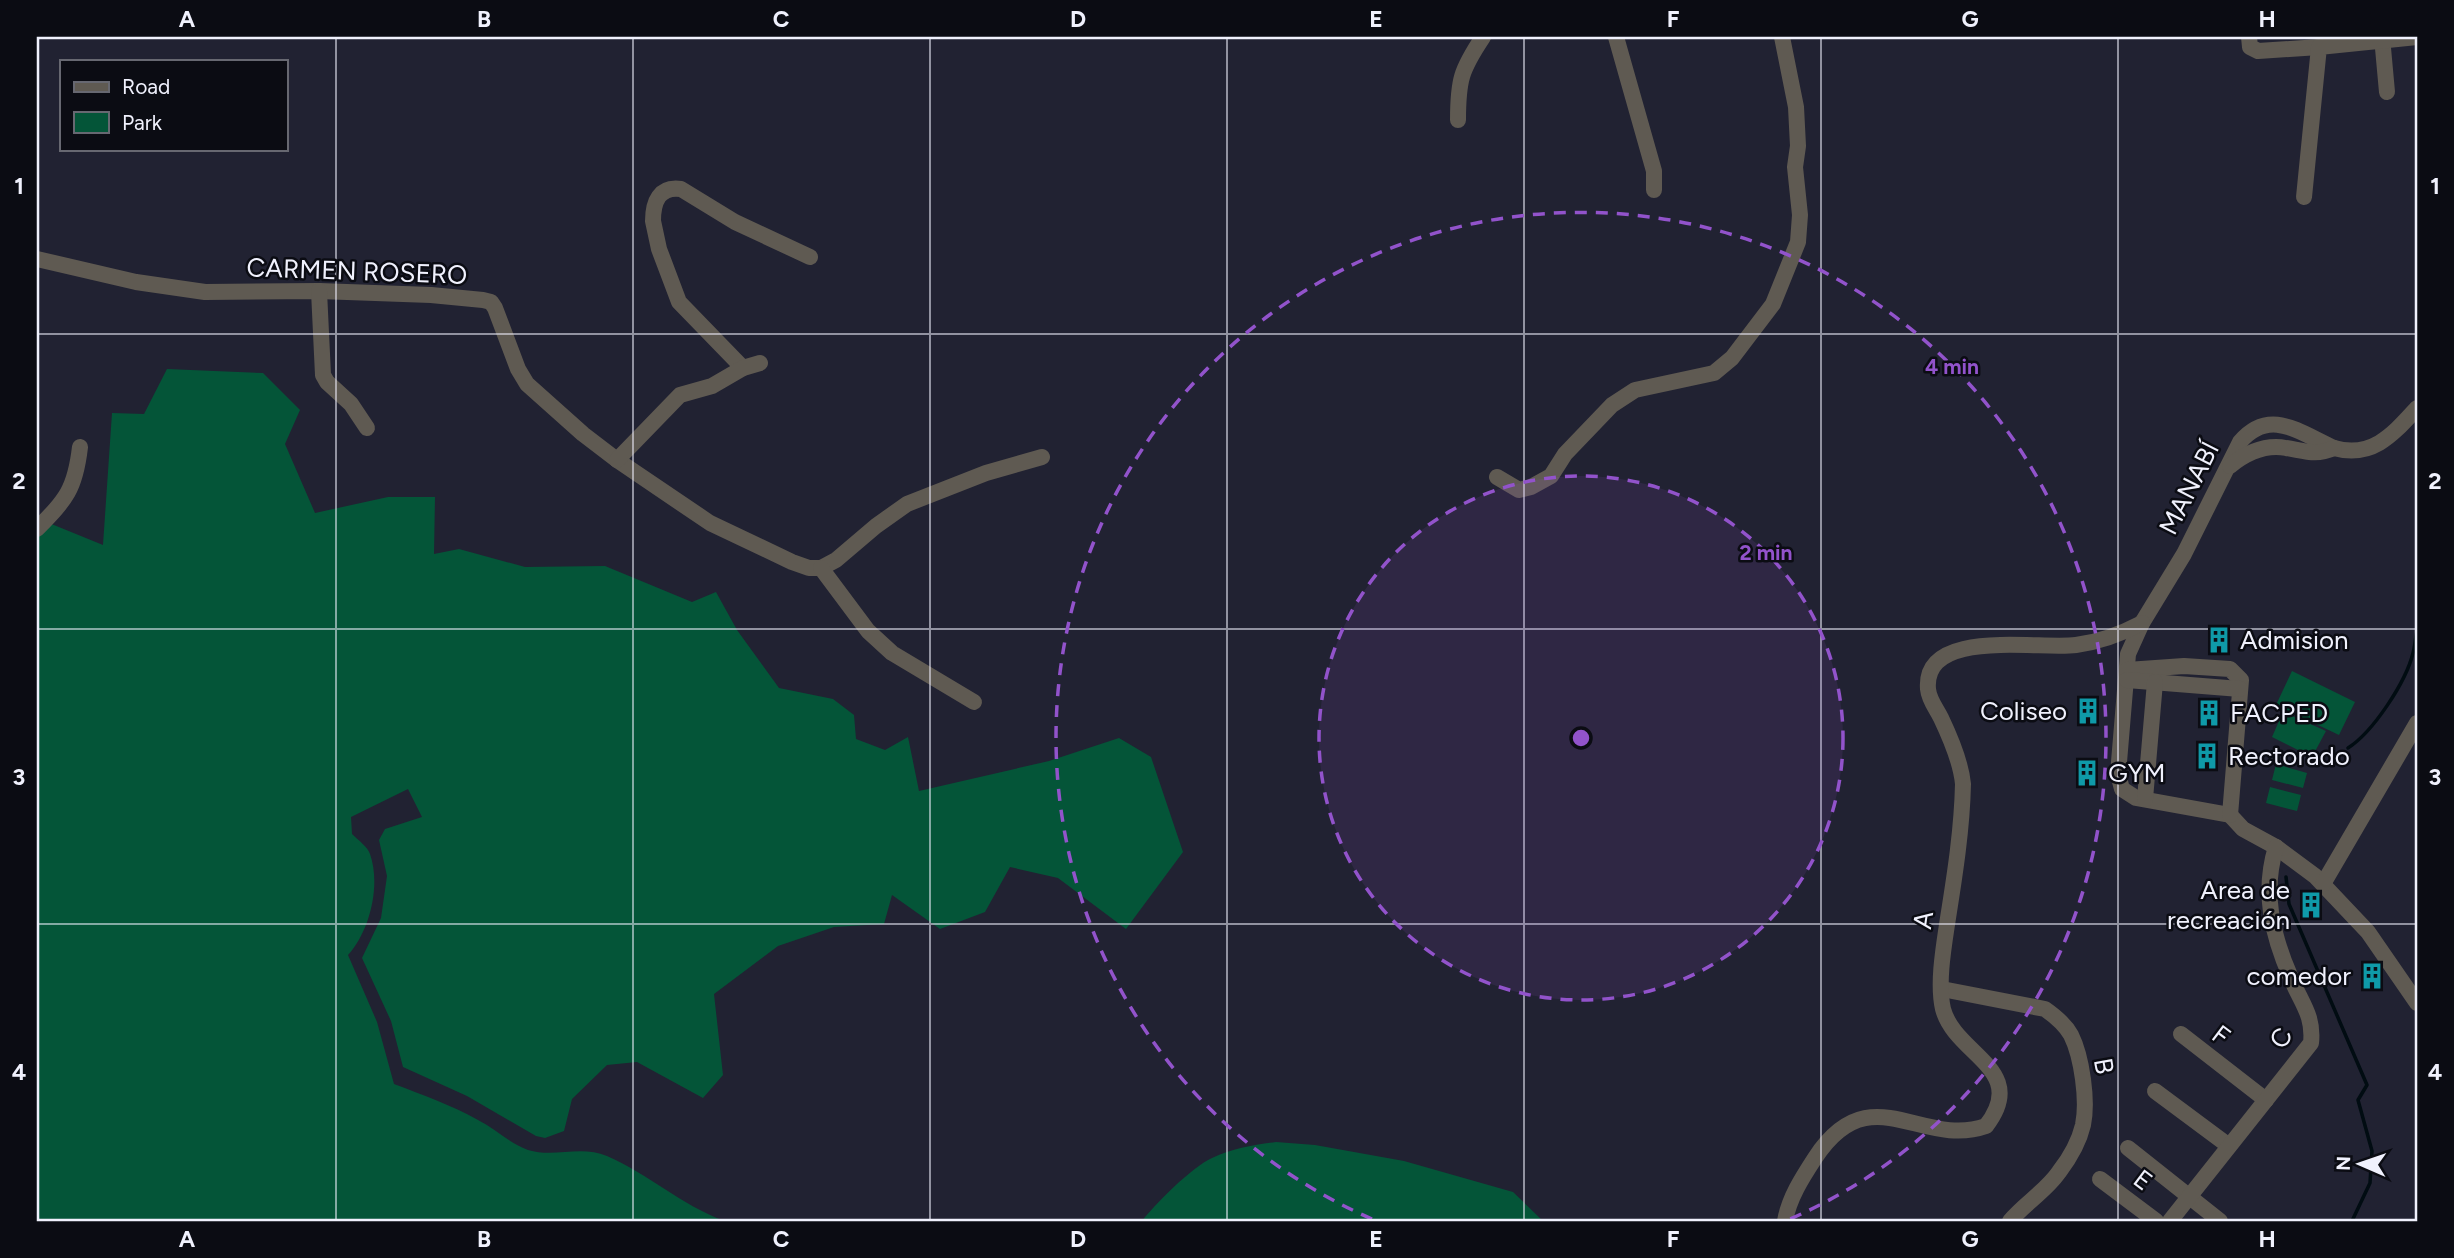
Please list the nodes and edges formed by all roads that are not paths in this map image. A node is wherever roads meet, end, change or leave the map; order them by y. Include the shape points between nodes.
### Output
1 (1483, 37) edge
2 (1616, 37) edge
3 (1782, 37) edge
4 (2249, 37) edge
5 (2417, 37) edge
6 (2382, 38) edge
7 (2319, 47) junction
8 (2387, 92) dead end
9 (1458, 120) dead end
10 (1654, 190) dead end
11 (2304, 197) dead end
12 (810, 257) dead end
13 (37, 259) edge
14 (318, 291) junction
15 (760, 363) dead end
16 (743, 368) junction
17 (2417, 408) edge
18 (367, 428) dead end
19 (80, 447) dead end
20 (2334, 448) junction
21 (1042, 457) dead end
22 (617, 460) junction
23 (2225, 470) junction
24 (1497, 477) dead end
25 (37, 529) edge
26 (821, 568) junction
27 (2141, 623) junction
28 (2184, 666) junction
29 (2127, 675) junction
30 (2155, 682) junction
31 (2181, 684) junction
32 (2240, 688) junction
33 (974, 702) dead end
34 (2417, 723) edge
35 (2145, 799) junction
36 (2231, 815) junction
37 (2276, 846) junction
38 (2323, 884) junction
39 (1942, 989) junction
40 (2417, 1003) edge
41 (2180, 1034) dead end
42 (2155, 1091) dead end
43 (2266, 1100) junction
44 (2229, 1146) junction
45 (2128, 1148) dead end
46 (2100, 1179) dead end
47 (2188, 1197) junction
48 (1785, 1221) edge
49 (2010, 1221) edge
50 (2156, 1221) edge
51 (2170, 1221) edge
52 (2220, 1221) edge

1 - 9 street via 1458,84
2 - 10 street via 1654,171
3 - 24 street via 1796,107 1800,215 1798,242 1773,304 1732,358 1714,373 1635,390 1612,405 1550,476 1519,490
4 - 7 street via 2250,47 2258,51
5 - 6 street
6 - 7 street
6 - 8 street
7 - 11 street
12 - 16 street via 735,222 681,189 663,191 656,199 653,221 674,293
13 - 14 street, CARMEN ROSERO via 205,292
14 - 18 street via 323,375
14 - 22 street, CARMEN ROSERO via 491,302 527,384
15 - 16 street
16 - 22 street via 717,383 680,395
17 - 20 street, MANABÍ via 2374,446
19 - 25 street via 72,489
20 - 23 street via 2311,454 2279,447 2256,450
20 - 23 street, MANABÍ via 2272,423 2249,431
21 - 26 street via 907,504
22 - 26 street, CARMEN ROSERO via 710,523 792,562
23 - 27 street, MANABÍ via 2183,554
26 - 33 street via 869,631 892,653
27 - 29 street, MANABÍ via 2128,654
27 - 39 street, A via 2122,634 2075,645 1973,646 1956,650 1931,669 1930,699 1941,717 1964,784
28 - 29 street
28 - 31 street
28 - 32 street via 2230,669 2241,680
29 - 30 street
29 - 35 street, MANABÍ via 2118,774 2122,789
30 - 31 street
30 - 35 street
31 - 32 street
32 - 36 street
34 - 38 street
35 - 36 street
36 - 37 street via 2242,829
37 - 38 street
37 - 43 street, C via 2271,862 2271,923 2313,1030 2311,1044
38 - 40 street via 2368,932
39 - 48 street, A via 1943,1010 1950,1025 1993,1072 2000,1089 1991,1119 1986,1126 1955,1132 1890,1117 1853,1122 1833,1134 1820,1150 1787,1206
39 - 49 street, B via 2045,1009 2071,1035 2080,1059 2083,1124 2071,1154 2057,1175
41 - 43 street, F
42 - 44 street
43 - 44 street, C
44 - 47 street, C
45 - 47 street
46 - 50 street, E
47 - 51 street, C
47 - 52 street

